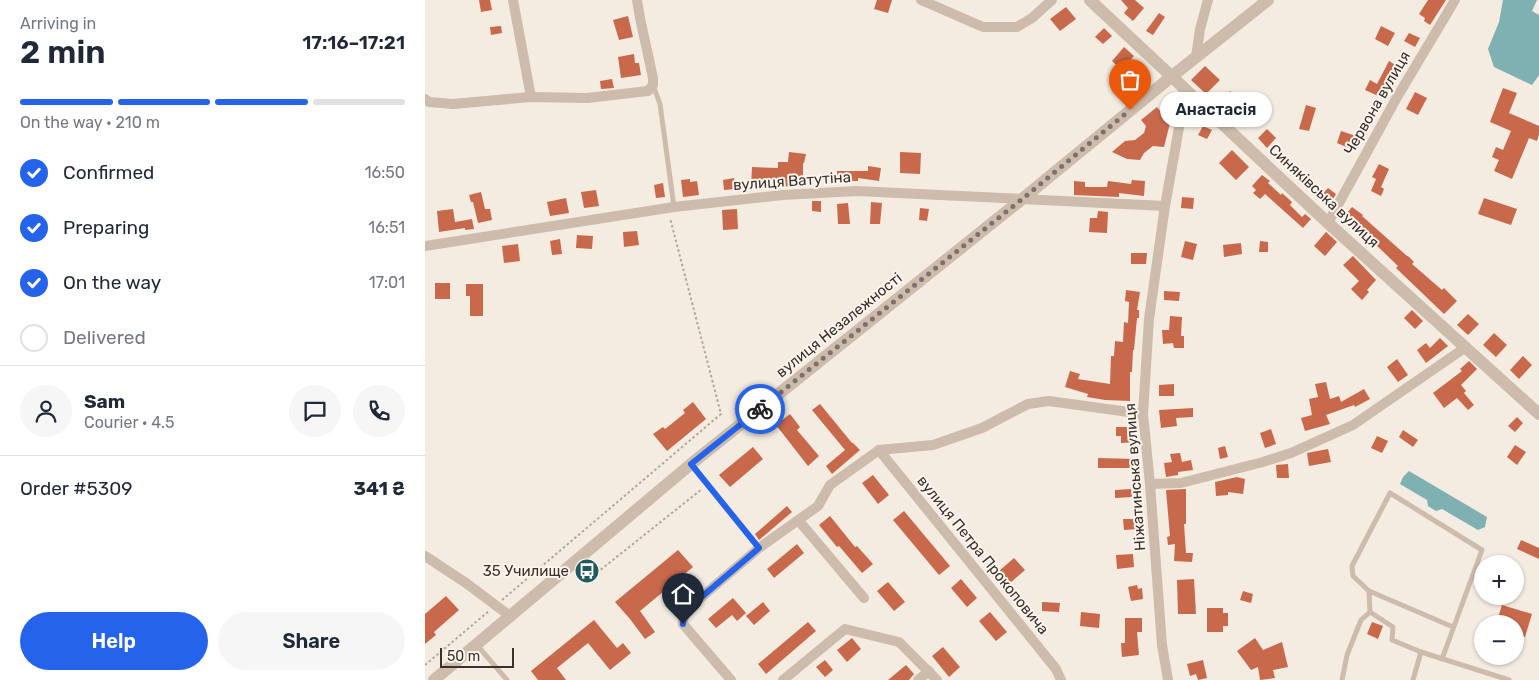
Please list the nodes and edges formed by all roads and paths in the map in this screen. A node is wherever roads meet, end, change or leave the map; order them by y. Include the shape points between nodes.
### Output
1 (513, 0) edge
2 (637, 0) edge
3 (921, 0) edge
4 (1052, 0) edge
5 (1090, 0) edge
6 (1208, 0) edge
7 (1268, 0) edge
8 (1455, 0) edge
9 (1196, 57) junction
10 (1171, 77) junction
11 (653, 85) junction
12 (1192, 96) junction
13 (531, 97) junction
14 (425, 99) edge
15 (1021, 200) junction
16 (1165, 206) junction
17 (671, 208) junction
18 (1328, 223) junction
19 (425, 246) edge
20 (1466, 347) junction
21 (1143, 414) junction
22 (1539, 414) edge
23 (879, 450) junction
24 (691, 464) junction
25 (708, 484) junction
26 (1150, 484) junction
27 (799, 521) junction
28 (759, 548) junction
29 (425, 556) edge
30 (589, 579) dead end
31 (1369, 591) junction
32 (864, 598) dead end
33 (496, 605) junction
34 (1370, 612) junction
35 (510, 616) junction
36 (1453, 627) junction
37 (476, 644) junction
38 (1421, 652) junction
39 (1442, 659) junction
40 (425, 665) edge
41 (929, 671) junction
42 (434, 680) edge
43 (507, 680) edge
44 (731, 680) edge
45 (783, 680) edge
46 (918, 680) edge
47 (937, 680) edge
48 (1061, 680) edge
49 (1168, 680) edge
50 (1343, 680) edge
51 (1413, 680) edge
52 (1509, 680) edge

1 - 13 street
2 - 11 street
3 - 4 street via 983,27 1017,27
5 - 10 street, Синяківська вулиця
6 - 9 street
7 - 9 street, вулиця Незалежності
8 - 18 street, Червона вулиця
9 - 10 street, вулиця Незалежності
10 - 12 street, Синяківська вулиця
10 - 15 street, вулиця Незалежності
11 - 13 street via 648,91 587,98
11 - 17 lane via 660,104
12 - 16 street, Ніжатинська вулиця via 1180,122
12 - 18 street, Синяківська вулиця
13 - 14 street via 453,104
15 - 16 street, вулиця Ватутіна
15 - 17 street, вулиця Ватутіна via 857,191 783,195
15 - 24 street, вулиця Незалежності
16 - 21 street, Ніжатинська вулиця via 1149,319
17 - 19 street, вулиця Ватутіна
17 - 33 path via 721,414
18 - 20 street, Синяківська вулиця
20 - 22 street, Синяківська вулиця
20 - 26 street via 1353,425 1291,453 1181,483
21 - 23 street via 1049,401 1028,404 982,428 933,445
21 - 26 street, Ніжатинська вулиця
23 - 27 street via 830,485 819,506
23 - 48 street, вулиця Петра Прокоповича via 1056,669
24 - 25 lane
24 - 35 street, вулиця Незалежності
25 - 28 lane
25 - 30 path
26 - 49 street, Ніжатинська вулиця via 1162,645
27 - 28 street
27 - 32 street
28 - 44 street via 684,612 683,624
29 - 33 street
31 - 34 lane
31 - 36 lane
31 - 36 lane via 1353,576 1352,566 1390,493 1482,550
33 - 35 street
33 - 40 path
34 - 38 lane via 1393,627 1392,640
34 - 50 lane via 1361,620 1347,655
35 - 37 street, вулиця Незалежності
36 - 39 lane
37 - 42 street, вулиця Незалежності
37 - 43 lane
38 - 39 lane
38 - 51 lane
39 - 52 lane
41 - 45 street via 899,642 845,629
41 - 46 street
41 - 47 street

